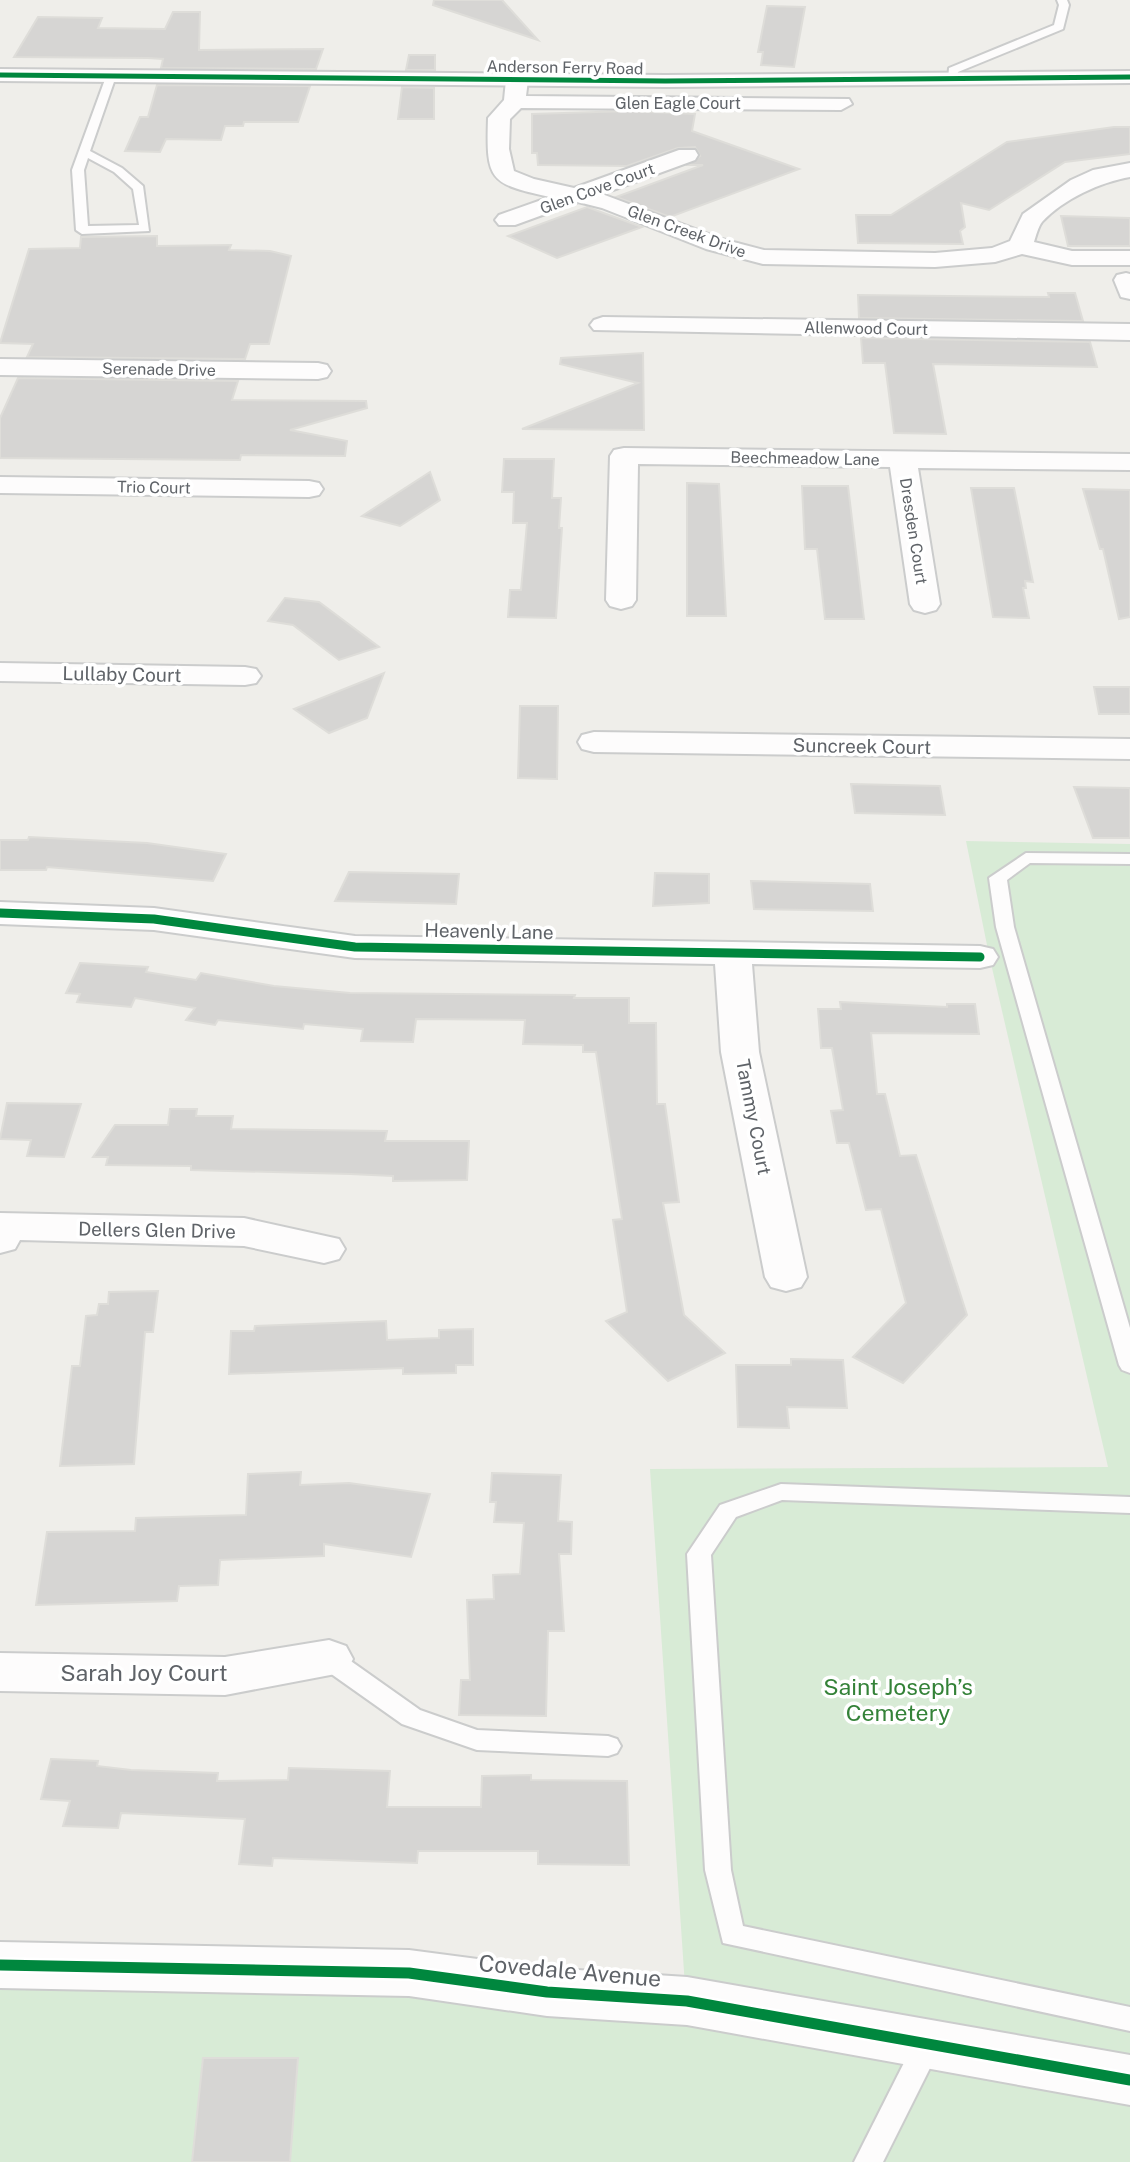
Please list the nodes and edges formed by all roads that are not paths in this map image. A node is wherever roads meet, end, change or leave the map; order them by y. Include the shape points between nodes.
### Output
1 (1062, 0) edge
2 (0, 75) edge
3 (111, 76) junction
4 (1130, 77) edge
5 (952, 78) junction
6 (516, 91) junction
7 (841, 104) dead end
8 (84, 152) junction
9 (687, 155) dead end
10 (1130, 170) edge
11 (578, 194) junction
12 (507, 220) dead end
13 (1020, 246) junction
14 (1129, 277) edge
15 (603, 325) dead end
16 (1130, 332) edge
17 (0, 366) edge
18 (318, 370) dead end
19 (903, 459) junction
20 (1130, 462) edge
21 (0, 485) edge
22 (309, 489) dead end
23 (621, 600) dead end
24 (925, 604) dead end
25 (0, 672) edge
26 (245, 676) dead end
27 (594, 742) dead end
28 (1130, 750) edge
29 (1130, 859) edge
30 (0, 913) edge
31 (733, 955) junction
32 (981, 957) dead end
33 (0, 1239) edge
34 (324, 1250) dead end
35 (786, 1277) dead end
36 (1130, 1365) edge
37 (1130, 1505) edge
38 (329, 1659) joint
39 (0, 1672) edge
40 (608, 1746) dead end
41 (0, 1965) edge
42 (1130, 2019) edge
43 (928, 2044) junction
44 (1130, 2080) edge
45 (868, 2162) edge

1 - 5 lane via 1059,27 953,69
2 - 3 street, Anderson Ferry Road
3 - 6 street, Anderson Ferry Road
3 - 8 lane
4 - 5 street, Anderson Ferry Road
5 - 6 street, Anderson Ferry Road
6 - 7 street, Glen Eagle Court
6 - 11 street, Glen Creek Drive via 499,118 498,149 504,175 527,185
8 - 8 lane via 78,170 82,230 145,228 139,188 118,170
9 - 11 street, Glen Cove Court
10 - 13 street via 1079,185 1031,219
11 - 12 street, Glen Cove Court
11 - 13 street, Glen Creek Drive via 763,257 935,260 995,255
13 - 14 street
15 - 16 street, Allenwood Court
17 - 18 street, Serenade Drive
19 - 20 street, Beechmeadow Lane
19 - 23 street, Beechmeadow Lane via 624,456
19 - 24 street, Dresden Court
21 - 22 street, Trio Court
25 - 26 street, Lullaby Court
27 - 28 street, Suncreek Court
29 - 36 lane via 1026,858 998,878 1005,927
30 - 31 street, Heavenly Lane via 154,919 355,947
31 - 32 street, Heavenly Lane
31 - 35 street, Tammy Court via 740,1052
33 - 34 street, Dellers Glen Drive via 2,1227 244,1232
37 - 42 lane via 781,1492 728,1510 699,1554 718,1870 733,1935
38 - 39 street, Sarah Joy Court via 225,1676
38 - 40 lane via 411,1717 477,1740
41 - 43 street, Covedale Avenue via 409,1973 547,1992 687,2001
43 - 44 street, Covedale Avenue
43 - 45 lane

